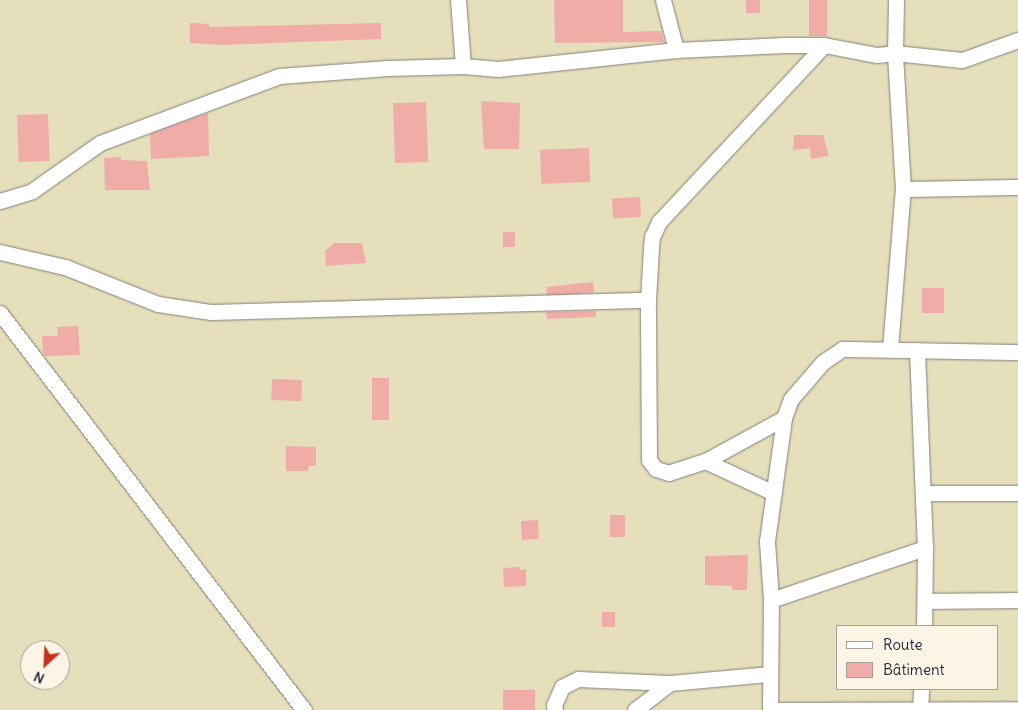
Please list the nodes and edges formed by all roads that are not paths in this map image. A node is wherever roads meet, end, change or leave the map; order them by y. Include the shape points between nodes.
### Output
1 (458, 0) edge
2 (663, 0) edge
3 (896, 0) edge
4 (1018, 40) edge
5 (824, 45) junction
6 (676, 50) junction
7 (895, 53) junction
8 (463, 66) junction
9 (1018, 187) edge
10 (903, 189) junction
11 (0, 200) edge
12 (0, 252) edge
13 (648, 300) junction
14 (0, 313) edge
15 (890, 350) junction
16 (917, 350) junction
17 (1018, 352) edge
18 (784, 418) junction
19 (705, 462) junction
20 (774, 493) junction
21 (923, 493) junction
22 (1018, 493) edge
23 (925, 548) junction
24 (771, 600) junction
25 (1018, 600) edge
26 (925, 601) junction
27 (924, 625) edge
28 (768, 674) junction
29 (670, 683) junction
30 (921, 690) edge
31 (920, 709) edge
32 (304, 710) edge
33 (555, 710) edge
34 (635, 710) edge
35 (770, 710) edge
36 (777, 710) edge
37 (1018, 710) edge

1 - 8 street
2 - 6 street
3 - 7 street
4 - 7 street via 962,60
5 - 6 street
5 - 7 street via 877,55
5 - 13 street via 659,222 652,237
6 - 8 street via 498,69
7 - 10 street
8 - 11 street via 280,76 100,143 32,191
9 - 10 street
10 - 15 street
12 - 13 street via 65,267 158,304 211,312
13 - 19 street via 649,460 656,469 669,473
14 - 32 street
15 - 16 street
15 - 18 street via 842,349 822,362 791,399
16 - 17 street
16 - 21 street
18 - 19 street
18 - 20 street
19 - 20 street
20 - 24 street via 767,541
21 - 22 street
21 - 23 street
23 - 24 street
23 - 26 street
24 - 28 street
25 - 26 street
26 - 27 street
28 - 29 street
28 - 35 street
29 - 33 street via 578,679 562,687 554,704
29 - 34 street
30 - 31 street
31 - 36 street
31 - 37 street

